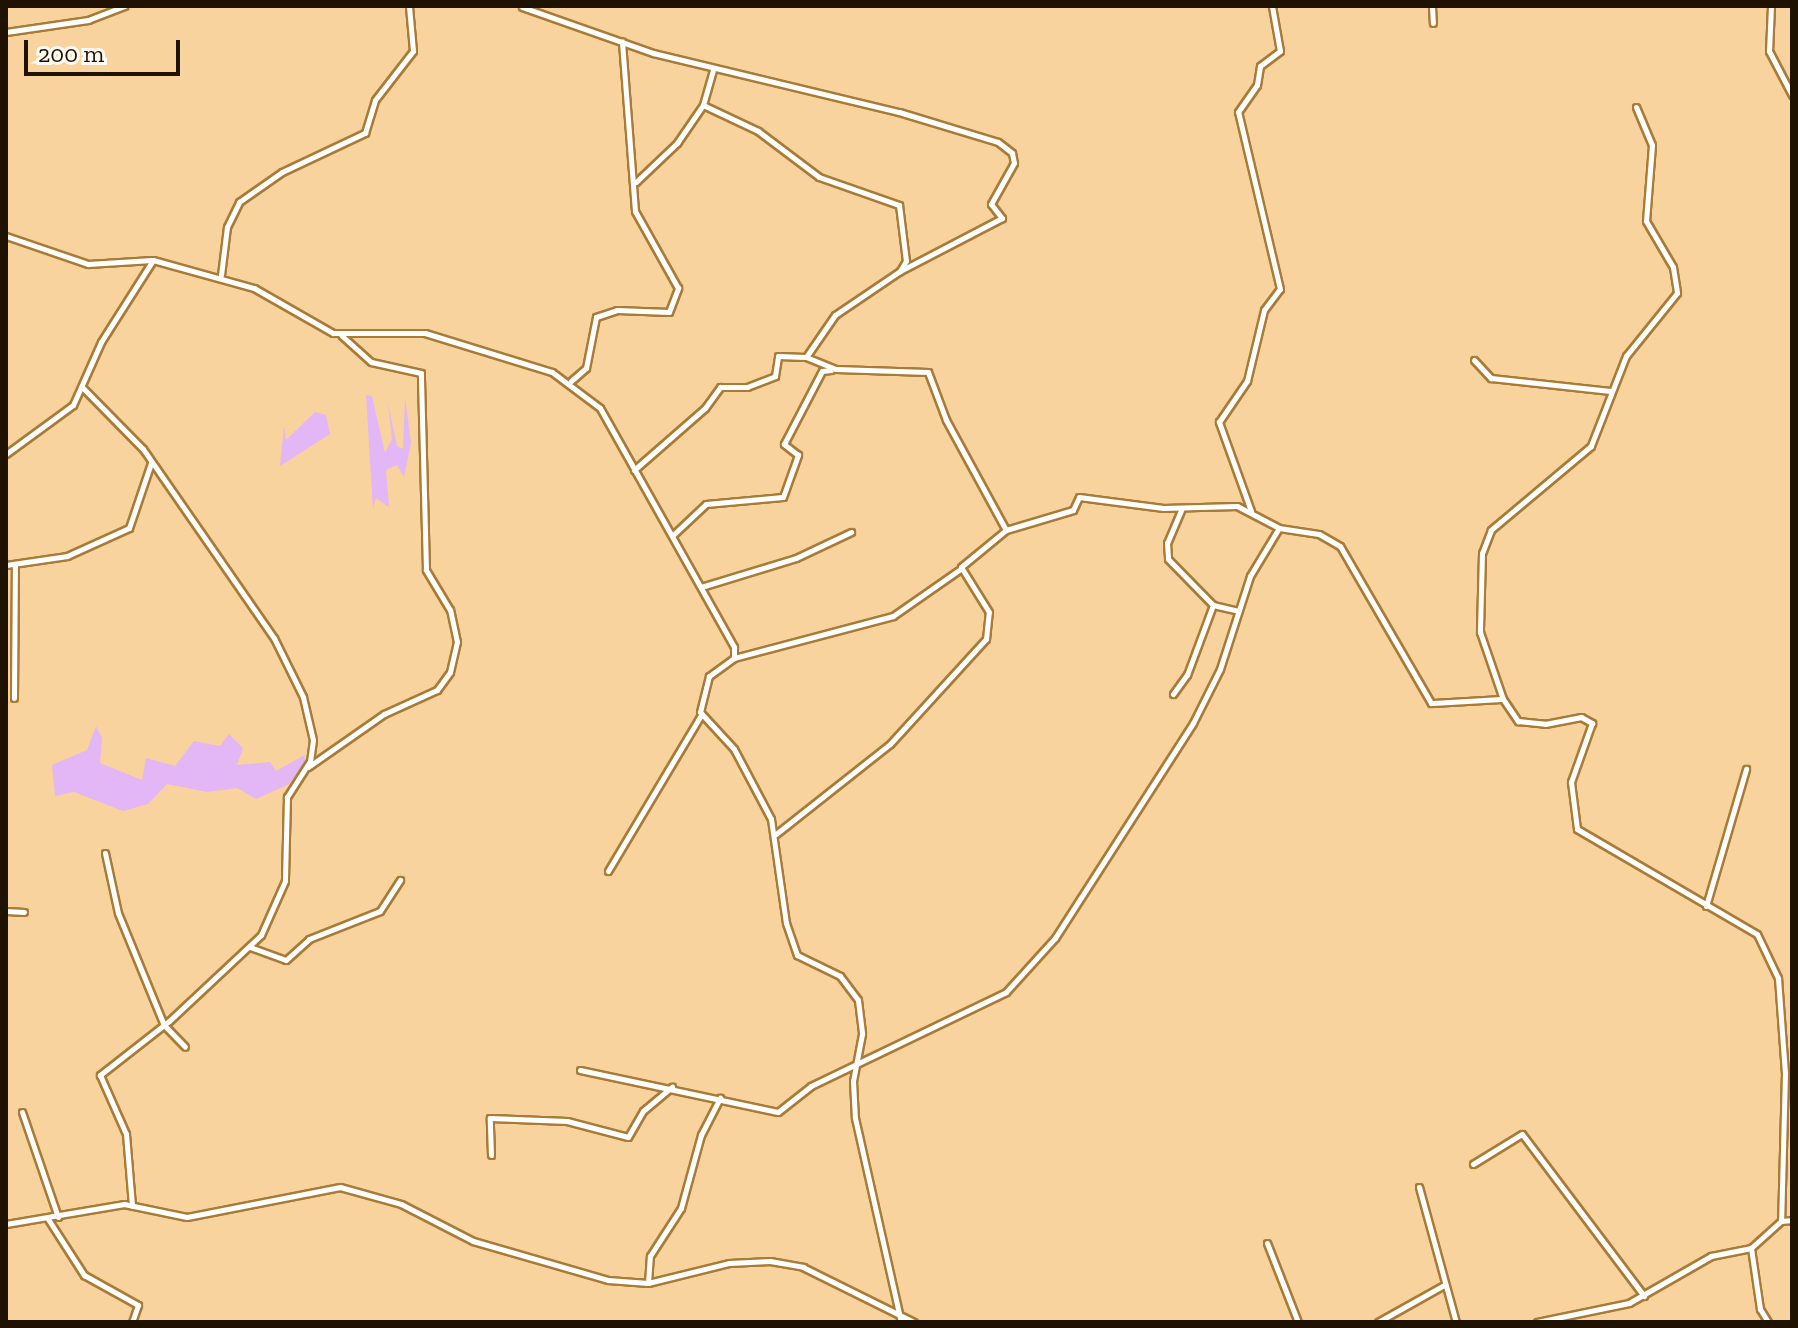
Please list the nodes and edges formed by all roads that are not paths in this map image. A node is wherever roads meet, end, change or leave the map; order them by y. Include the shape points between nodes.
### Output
1 (124, 6) edge
2 (409, 6) edge
3 (520, 6) edge
4 (1272, 6) edge
5 (1432, 6) edge
6 (1771, 6) edge
7 (1433, 23) dead end
8 (6, 32) edge
9 (622, 41) junction
10 (713, 69) junction
11 (1792, 95) edge
12 (703, 105) junction
13 (1636, 107) dead end
14 (636, 182) junction
15 (6, 236) edge
16 (153, 260) junction
17 (900, 271) junction
18 (221, 275) junction
19 (341, 335) junction
20 (806, 357) junction
21 (1474, 360) dead end
22 (836, 369) junction
23 (567, 380) junction
24 (82, 387) junction
25 (1610, 391) junction
26 (6, 454) edge
27 (151, 462) junction
28 (634, 470) junction
29 (1182, 508) junction
30 (1251, 512) junction
31 (1279, 528) junction
32 (1006, 530) junction
33 (851, 532) dead end
34 (673, 535) junction
35 (6, 565) edge
36 (15, 565) junction
37 (961, 567) junction
38 (701, 587) junction
39 (1213, 605) junction
40 (1238, 611) junction
41 (734, 658) junction
42 (1173, 694) dead end
43 (14, 698) dead end
44 (1503, 699) junction
45 (701, 715) junction
46 (306, 768) junction
47 (1746, 769) dead end
48 (776, 834) junction
49 (105, 853) dead end
50 (608, 871) dead end
51 (400, 880) dead end
52 (1706, 906) junction
53 (6, 911) edge
54 (24, 912) dead end
55 (250, 947) junction
56 (164, 1025) junction
57 (185, 1047) dead end
58 (856, 1068) junction
59 (580, 1070) dead end
60 (672, 1086) junction
61 (720, 1098) junction
62 (22, 1112) dead end
63 (491, 1155) dead end
64 (1473, 1164) dead end
65 (1419, 1187) dead end
66 (132, 1206) junction
67 (58, 1217) junction
68 (48, 1219) junction
69 (1792, 1220) edge
70 (1781, 1221) junction
71 (6, 1224) edge
72 (1267, 1243) dead end
73 (1751, 1248) junction
74 (648, 1283) junction
75 (1444, 1285) junction
76 (1644, 1296) junction
77 (900, 1320) edge
78 (132, 1322) edge
79 (914, 1322) edge
80 (1298, 1322) edge
81 (1378, 1322) edge
82 (1456, 1322) edge
83 (1537, 1322) edge
84 (1768, 1322) edge

1 - 8 street via 88,20
2 - 18 street via 415,45 375,100 365,133 282,172 239,202 227,227
3 - 9 street
4 - 30 street via 1280,51 1260,66 1257,85 1238,112 1280,289 1264,310 1247,381 1219,422
5 - 7 street
6 - 11 street via 1769,51
9 - 10 street
9 - 14 street
10 - 12 street
10 - 17 street via 828,92 998,142 1012,153 1014,163 991,204 1002,218
12 - 14 street via 672,151
12 - 17 street via 741,120 819,177 899,205 906,261
13 - 25 street via 1652,145 1646,221 1673,267 1677,293 1626,356
14 - 23 street via 636,215 678,288 669,312 617,310 596,317 586,368 575,382
15 - 16 street via 88,264
16 - 18 street
16 - 24 street via 101,342
17 - 20 street via 835,315
18 - 19 street
19 - 23 street via 425,333
19 - 46 street via 371,362 421,373 426,570 450,610 457,642 450,672 437,690 384,714
20 - 22 street
20 - 28 street via 778,356 775,376 747,387 720,387 705,408
21 - 25 street via 1491,378
22 - 32 street via 928,372 946,420
22 - 34 street via 822,371 784,444 798,455 783,497 706,504
23 - 28 street via 608,416
24 - 26 street via 73,405
24 - 27 street
25 - 44 street via 1591,446 1486,539 1479,618
27 - 36 street via 129,528 67,556
27 - 46 street via 274,638 303,697 313,740
28 - 34 street
29 - 30 street via 1237,506
29 - 32 street via 1079,497 1073,510
29 - 39 street via 1166,556
30 - 31 street
31 - 40 street via 1260,553
31 - 44 street via 1319,534 1340,546 1431,703
32 - 37 street
33 - 38 street via 796,558
34 - 38 street
35 - 36 street
36 - 43 street
37 - 41 street via 893,616
37 - 48 street via 989,612 986,639 890,744
38 - 41 street via 731,640
39 - 40 street
39 - 42 street via 1187,675
40 - 58 street via 1208,696 1055,938 1006,992
41 - 45 street via 709,676
44 - 52 street via 1518,721 1530,725 1581,717 1592,723 1571,782 1577,829
45 - 48 street via 734,749
45 - 50 street
46 - 55 street via 287,797 285,881
47 - 52 street
48 - 58 street via 786,923 797,955 840,976 858,1000 862,1034
49 - 56 street via 118,913
51 - 55 street via 380,911 309,939 286,960
52 - 70 street via 1757,934 1778,978 1785,1073
53 - 54 street
55 - 56 street
56 - 57 street
56 - 66 street via 100,1075 126,1134
58 - 61 street via 811,1086 778,1112
58 - 77 street via 855,1118
59 - 60 street
60 - 61 street
60 - 63 street via 643,1111 628,1137 567,1121 490,1118
61 - 74 street via 699,1143 681,1208 650,1256
62 - 67 street
64 - 76 street via 1522,1134
65 - 75 street
66 - 67 street
66 - 74 street via 187,1217 329,1187 356,1189 485,1245 608,1280
67 - 68 street
68 - 71 street
68 - 78 street via 84,1275 138,1305
69 - 70 street
70 - 73 street
72 - 80 street
73 - 76 street via 1711,1256
73 - 84 street via 1758,1301
74 - 77 street via 729,1263 770,1261 803,1267
75 - 81 street
75 - 82 street
76 - 83 street
77 - 79 street

